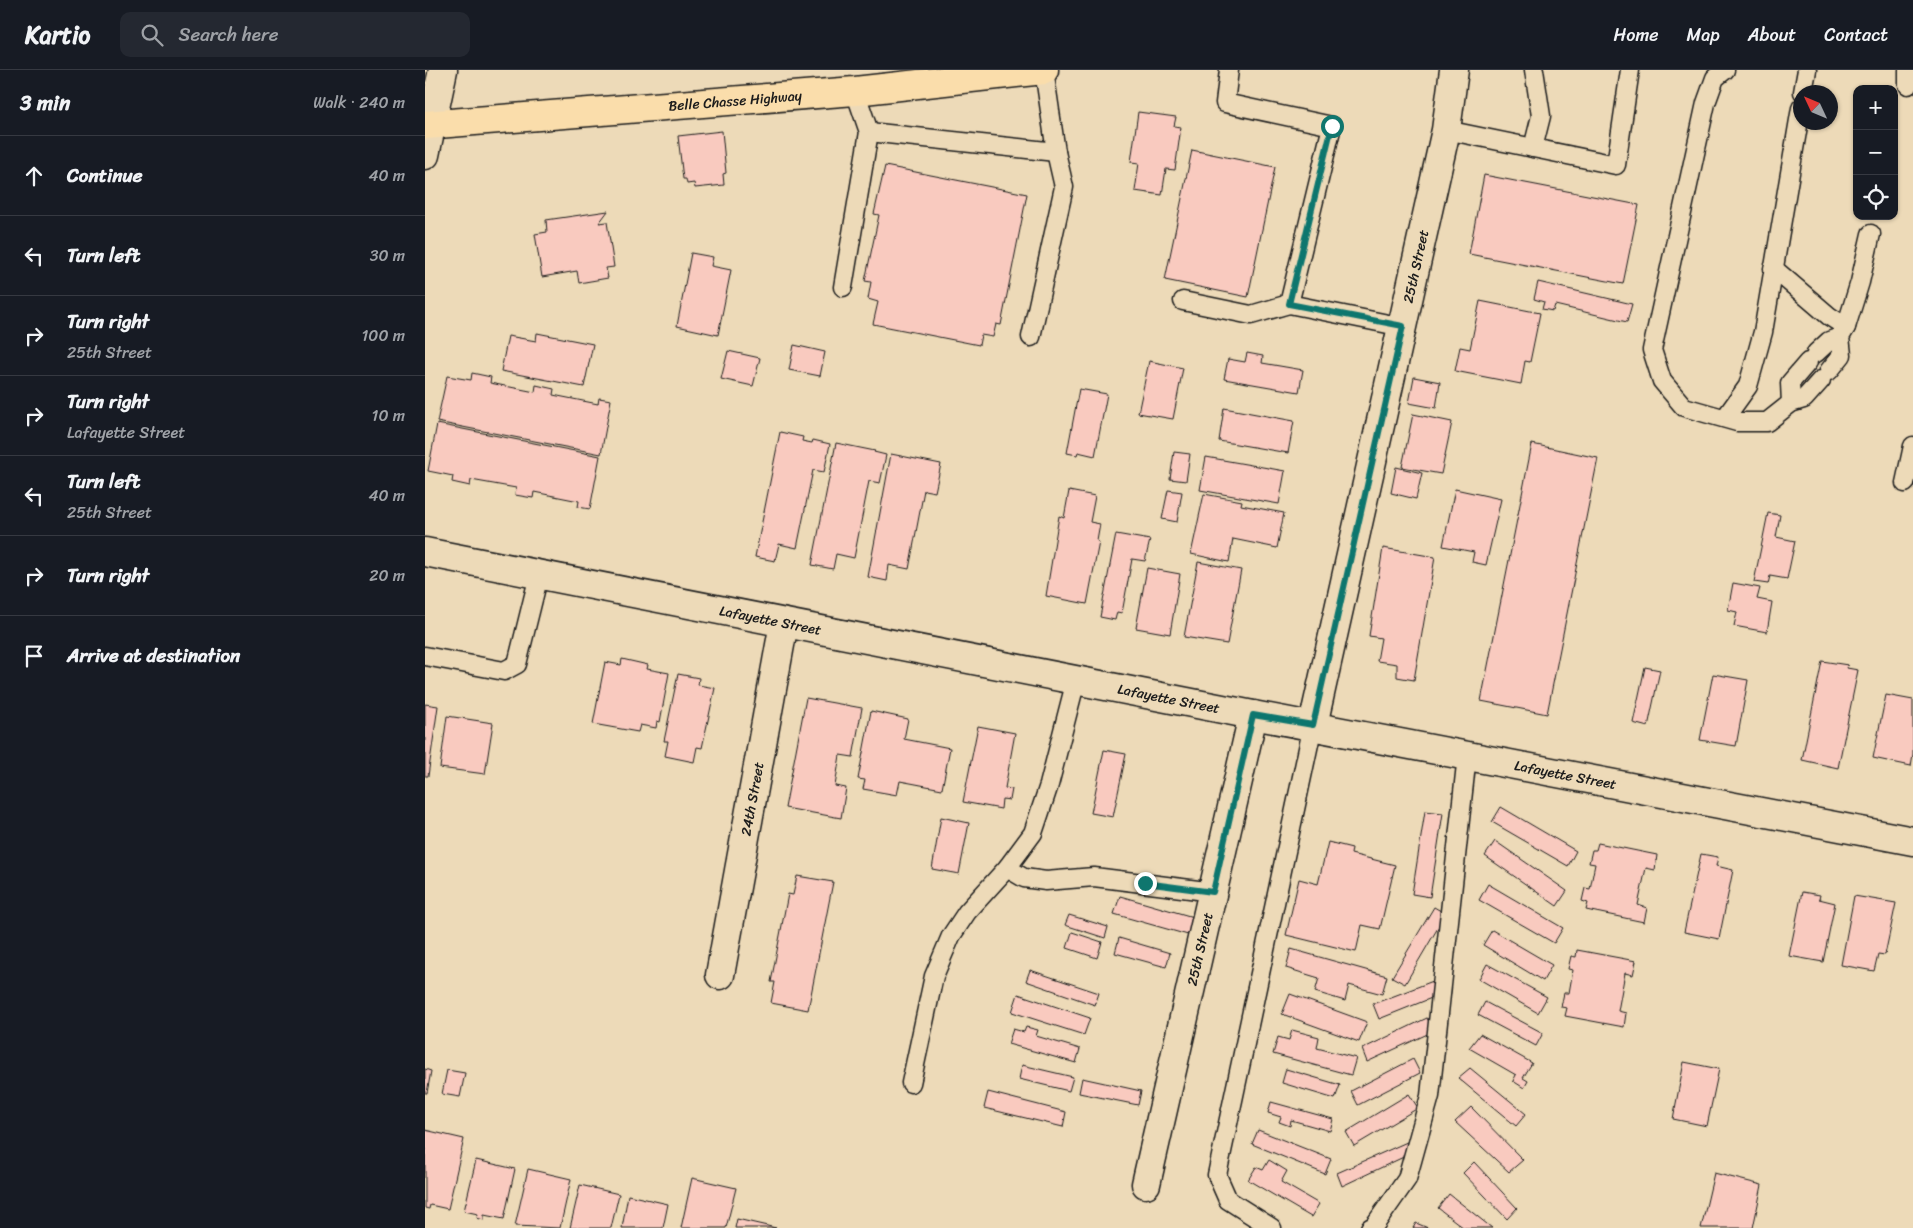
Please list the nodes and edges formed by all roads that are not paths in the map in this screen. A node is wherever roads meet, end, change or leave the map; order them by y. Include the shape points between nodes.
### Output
1 (443, 70) edge
2 (1044, 70) edge
3 (1229, 70) edge
4 (1455, 70) edge
5 (1534, 70) edge
6 (1630, 70) edge
7 (1725, 70) edge
8 (1807, 70) edge
9 (1804, 85) edge
10 (855, 91) junction
11 (428, 125) edge
12 (1446, 130) junction
13 (1797, 130) edge
14 (869, 132) junction
15 (1533, 148) junction
16 (1056, 152) junction
17 (425, 155) edge
18 (1871, 234) dead end
19 (1773, 268) junction
20 (843, 288) dead end
21 (1183, 301) dead end
22 (1289, 304) junction
23 (1403, 326) junction
24 (1843, 332) junction
25 (1031, 337) dead end
26 (1791, 403) junction
27 (1725, 418) junction
28 (1913, 446) edge
29 (1905, 483) dead end
30 (425, 552) edge
31 (539, 575) junction
32 (784, 623) junction
33 (425, 656) edge
34 (1076, 680) junction
35 (1253, 715) junction
36 (1313, 725) junction
37 (1467, 755) junction
38 (1913, 840) edge
39 (1007, 868) junction
40 (1213, 892) junction
41 (720, 975) dead end
42 (911, 1083) dead end
43 (1146, 1184) dead end
44 (1272, 1228) edge
45 (1370, 1228) edge

1 - 11 street
2 - 10 highway, Belle Chasse Highway
2 - 16 lane
3 - 22 lane via 1225,103 1332,126
4 - 12 street, 25th Street
5 - 15 lane via 1541,116
6 - 15 lane via 1616,165
7 - 27 lane via 1715,78 1705,103 1652,350 1662,381 1684,407
8 - 9 lane
10 - 11 highway, Belle Chasse Highway
10 - 14 lane
11 - 17 street
12 - 15 lane
12 - 23 street, 25th Street
13 - 19 lane
14 - 16 lane
14 - 20 lane
16 - 25 lane via 1065,187
18 - 24 lane via 1860,282
19 - 24 lane
19 - 27 lane via 1763,332 1748,386
21 - 22 lane via 1251,315
22 - 23 lane
23 - 36 street, 25th Street
24 - 26 lane via 1812,357 1790,383
24 - 26 lane via 1842,355 1804,398
26 - 27 lane via 1767,422 1737,422
28 - 29 lane
30 - 31 street, Lafayette Street
31 - 32 street, Lafayette Street
31 - 33 lane via 517,664 504,671
32 - 34 street, Lafayette Street
32 - 41 street, 24th Street
34 - 35 street, Lafayette Street
34 - 39 lane via 1033,834
35 - 36 street, Lafayette Street
35 - 40 street, 25th Street
36 - 37 street, Lafayette Street
36 - 44 lane via 1217,1175 1228,1200
37 - 38 street, Lafayette Street
37 - 45 lane via 1430,1096 1407,1179
39 - 40 lane via 1024,878 1046,881 1094,877
39 - 42 lane via 967,912 947,944 934,976
40 - 43 street, 25th Street

